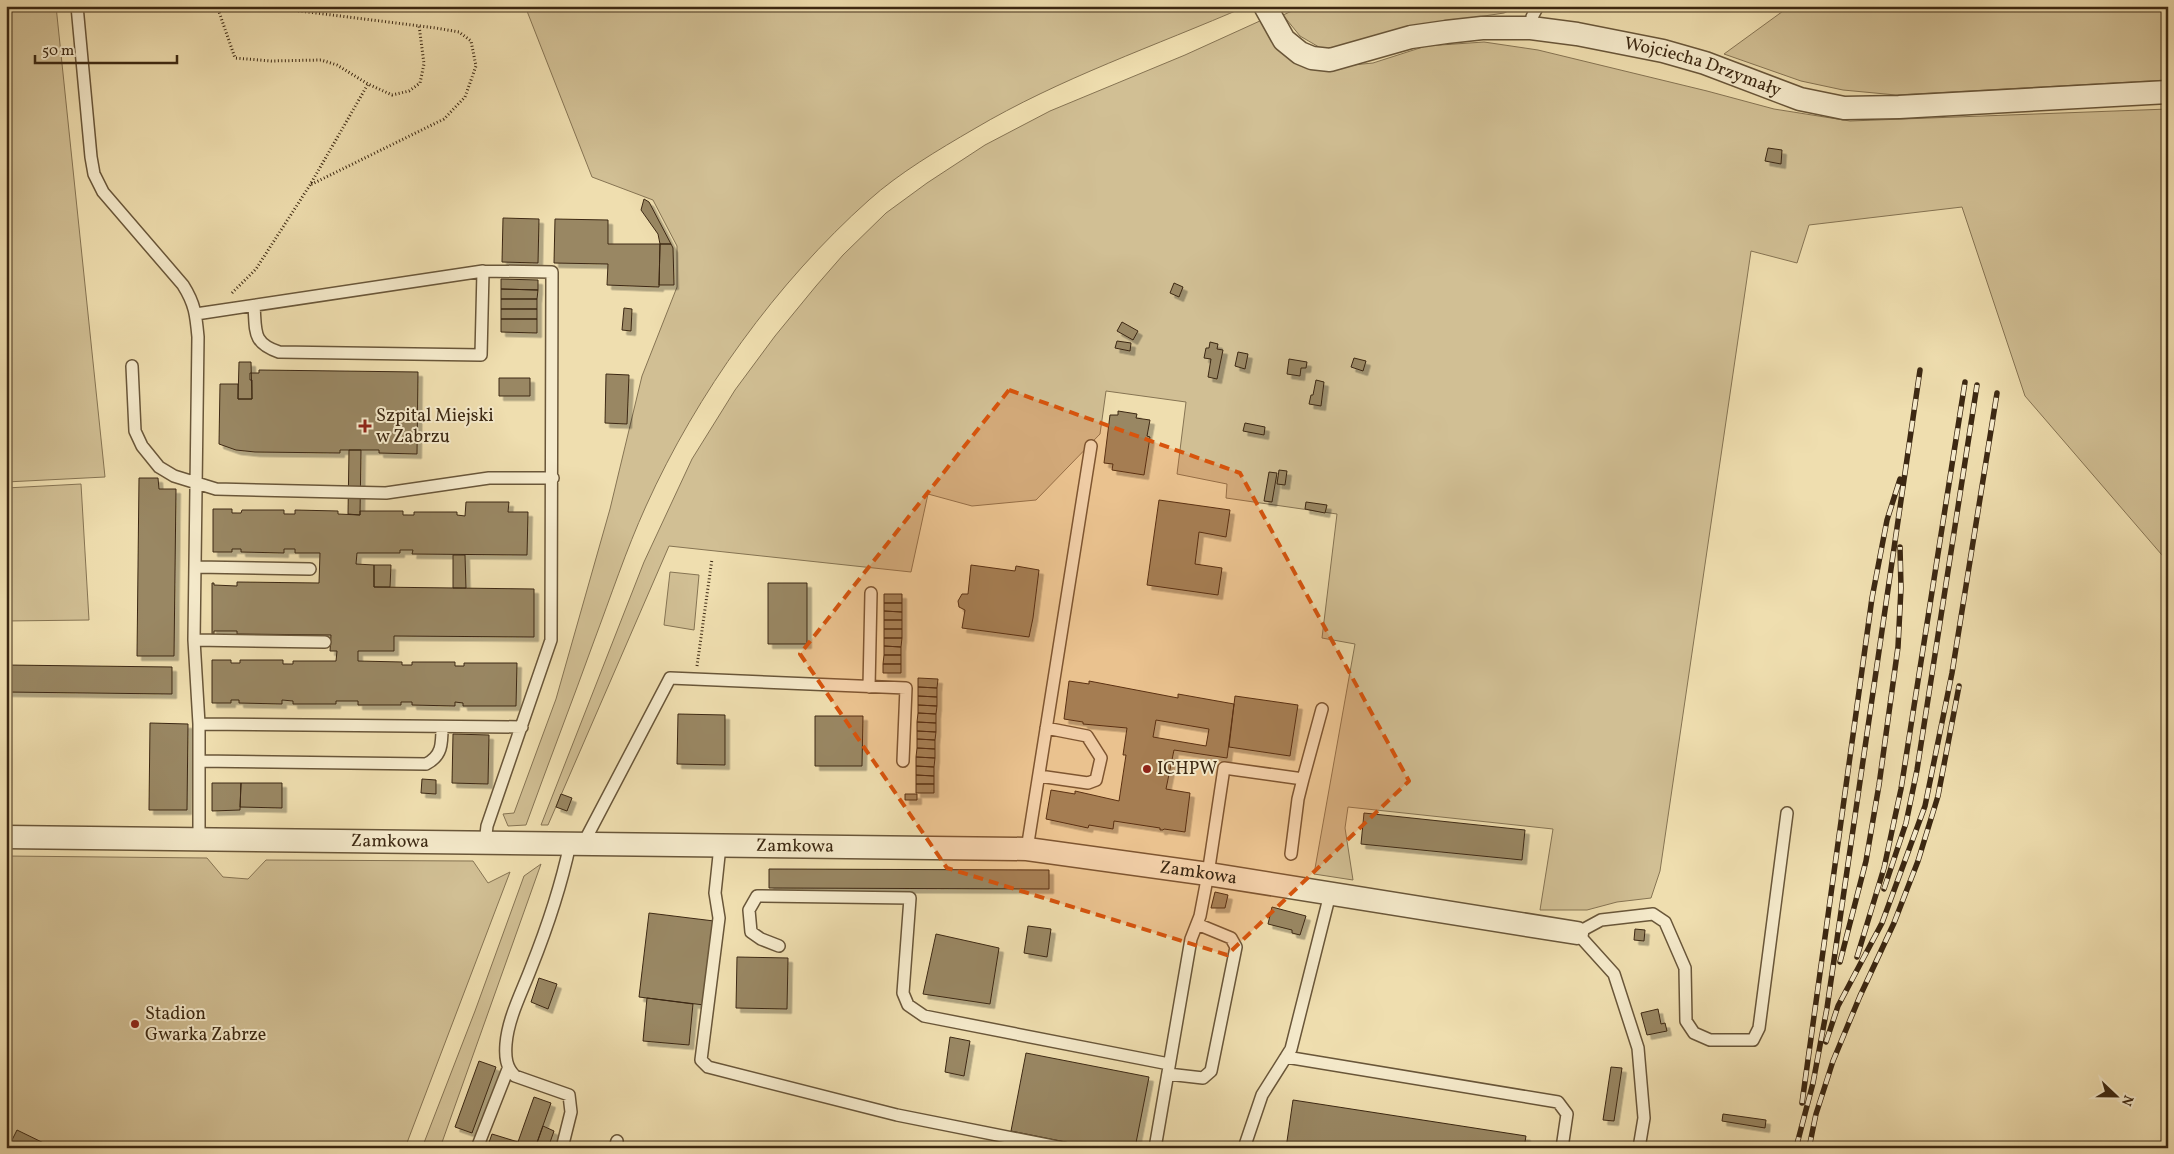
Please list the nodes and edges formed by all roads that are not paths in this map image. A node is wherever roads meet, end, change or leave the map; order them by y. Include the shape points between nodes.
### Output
1 (77, 6) edge
2 (1265, 6) edge
3 (1538, 6) edge
4 (1531, 28) junction
5 (2168, 92) edge
6 (483, 271) junction
7 (254, 306) junction
8 (196, 314) junction
9 (132, 366) dead end
10 (1090, 446) dead end
11 (553, 478) junction
12 (196, 483) junction
13 (196, 567) junction
14 (310, 570) dead end
15 (871, 593) dead end
16 (194, 640) junction
17 (324, 642) dead end
18 (869, 687) junction
19 (1322, 709) dead end
20 (199, 724) junction
21 (442, 727) junction
22 (522, 727) junction
23 (1046, 728) junction
24 (199, 761) junction
25 (903, 761) dead end
26 (1038, 776) junction
27 (1303, 779) junction
28 (1787, 814) dead end
29 (6, 837) edge
30 (198, 840) junction
31 (485, 843) junction
32 (576, 844) junction
33 (720, 846) junction
34 (1027, 849) junction
35 (1290, 854) dead end
36 (1208, 874) junction
37 (1330, 894) junction
38 (1197, 924) junction
39 (1577, 933) junction
40 (779, 946) dead end
41 (1286, 1057) junction
42 (508, 1069) junction
43 (1169, 1069) junction
44 (477, 1148) edge
45 (562, 1148) edge
46 (1063, 1148) edge
47 (1155, 1148) edge
48 (1244, 1148) edge
49 (1562, 1148) edge
50 (1639, 1148) edge

1 - 8 lane via 94,174 103,192 183,285
2 - 4 street, Wojciecha Drzymały via 1284,40 1300,54 1330,60 1411,37 1482,28
3 - 4 lane
4 - 5 street, Wojciecha Drzymały via 1663,51 1704,63 1800,100 1844,108
6 - 7 lane
6 - 7 lane via 481,355 279,352 260,342 256,334
6 - 11 lane via 552,272
7 - 8 lane
8 - 12 lane
9 - 12 lane via 135,431 142,446 159,467
10 - 23 lane
11 - 12 lane via 489,478 386,493 229,490
11 - 22 lane via 550,640
12 - 13 lane
13 - 14 lane
13 - 16 lane
15 - 18 lane
16 - 17 lane
16 - 20 lane
18 - 25 lane via 906,688
18 - 32 lane via 670,678
19 - 27 lane
20 - 21 lane
20 - 24 lane
21 - 22 lane
21 - 24 lane via 440,752 426,764
22 - 31 lane via 487,826
23 - 26 lane
23 - 26 lane via 1087,736 1101,758 1096,780 1088,783
24 - 30 lane
26 - 34 lane
27 - 35 lane
27 - 36 lane via 1224,768
28 - 39 lane via 1759,1028 1753,1040 1710,1040 1694,1033 1686,1021 1685,968 1665,922 1653,914 1601,920
29 - 30 street, Zamkowa
30 - 31 street, Zamkowa
31 - 32 street, Zamkowa
32 - 33 street, Zamkowa
32 - 42 lane via 565,865 508,1033
33 - 34 street, Zamkowa
33 - 46 lane via 716,893 719,918 701,1060 708,1067 897,1115
34 - 36 street, Zamkowa
36 - 37 street, Zamkowa
36 - 38 lane
37 - 39 street, Zamkowa
37 - 41 lane via 1291,1049
38 - 43 lane via 1191,939
38 - 43 lane via 1231,938 1236,947 1211,1071 1204,1078
39 - 50 lane via 1614,974 1638,1048 1644,1118
40 - 43 lane via 751,932 749,910 757,896 910,898 903,993 908,1005 924,1016
41 - 48 lane via 1262,1095
41 - 49 lane via 1558,1102 1567,1114
42 - 44 lane
42 - 45 lane via 515,1076 569,1095 571,1112
43 - 47 lane

